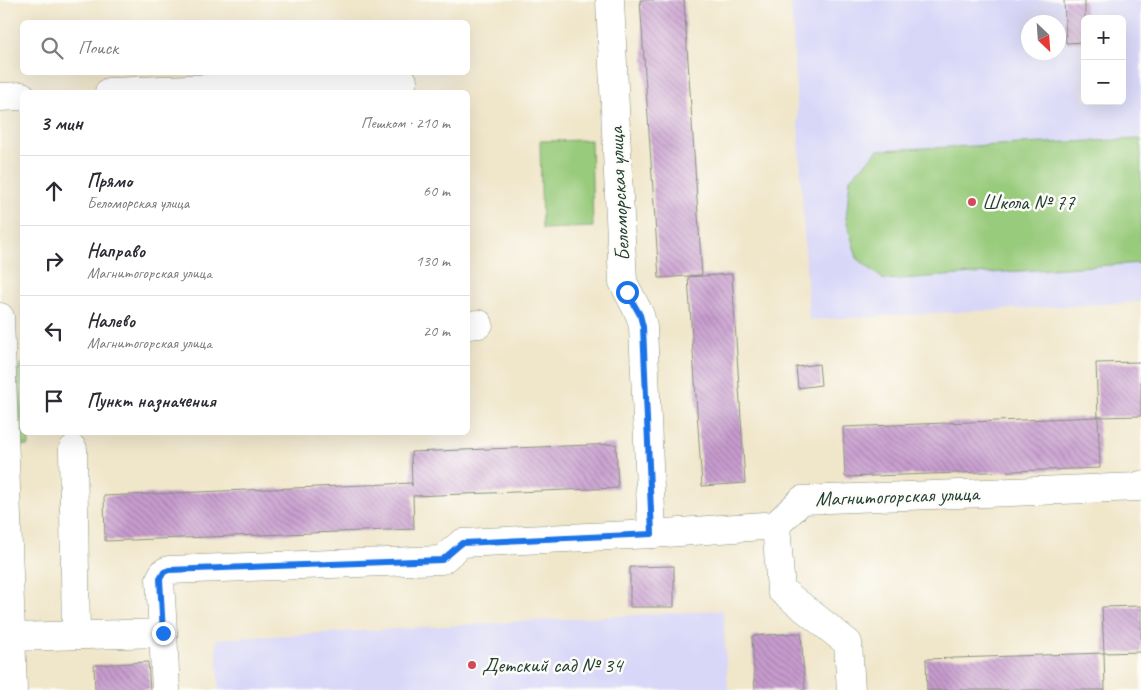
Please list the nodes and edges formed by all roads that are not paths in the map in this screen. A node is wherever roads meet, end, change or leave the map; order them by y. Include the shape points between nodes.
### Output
1 (610, 0) edge
2 (403, 81) dead end
3 (162, 90) edge
4 (0, 96) edge
5 (20, 96) edge
6 (0, 317) edge
7 (12, 350) edge
8 (73, 449) dead end
9 (1141, 485) edge
10 (3, 514) edge
11 (776, 525) junction
12 (652, 534) junction
13 (163, 633) junction
14 (76, 635) junction
15 (12, 637) junction
16 (13, 690) edge
17 (166, 690) edge
18 (851, 690) edge

1 - 12 street, Беломорская улица via 623,282 643,327
2 - 3 street
4 - 5 street
6 - 7 street
7 - 10 street
8 - 14 street
9 - 11 street, Магнитогорская улица via 802,500
10 - 15 street
11 - 12 street
11 - 18 street via 781,590 848,643
12 - 13 street via 462,543 442,560 169,570 160,579
13 - 14 street
13 - 17 street
14 - 15 street
15 - 16 street

